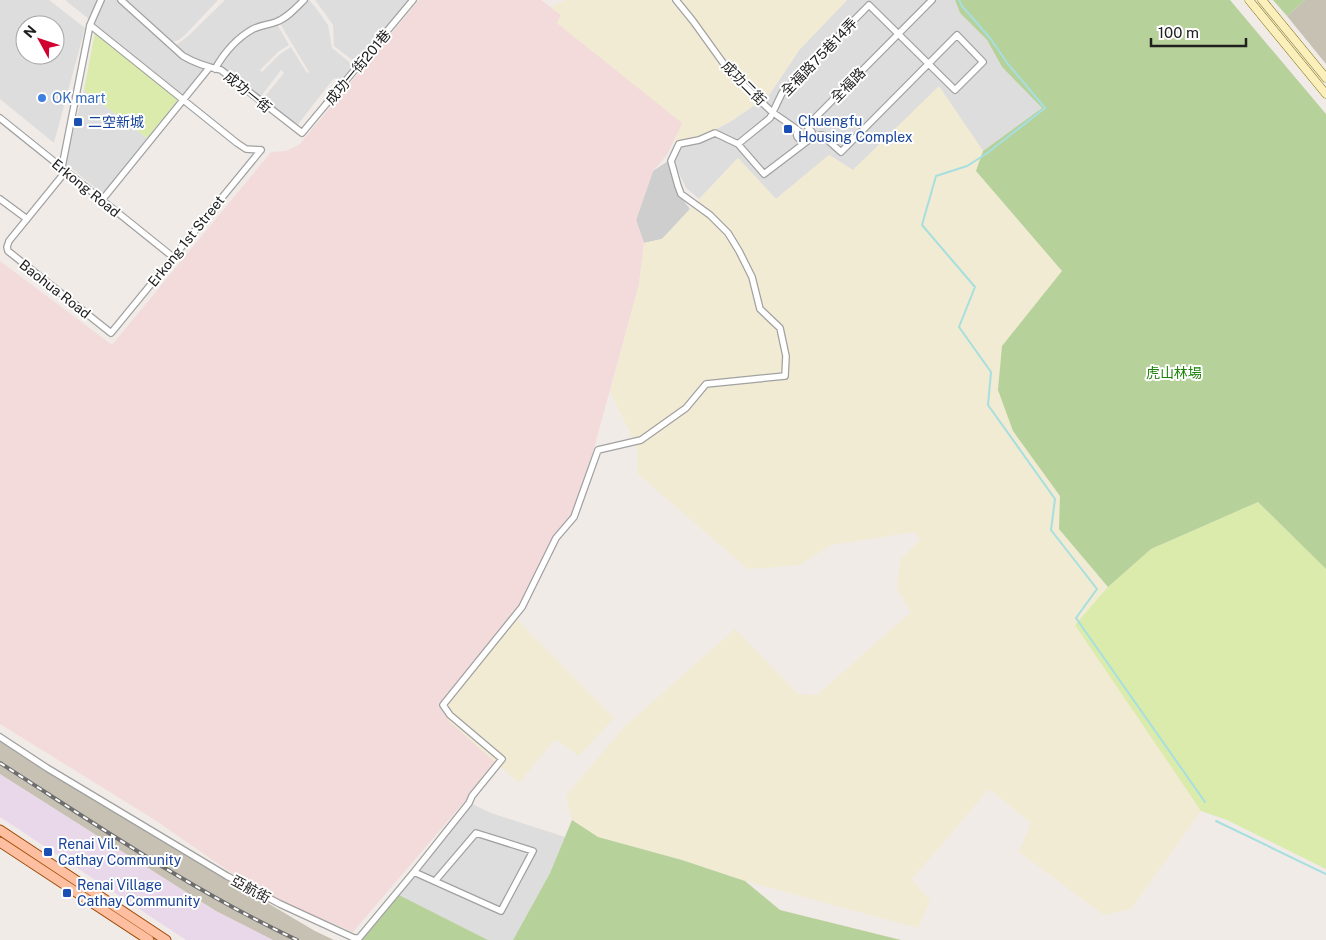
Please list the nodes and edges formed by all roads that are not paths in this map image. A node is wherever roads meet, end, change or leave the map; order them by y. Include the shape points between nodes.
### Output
1 (101, 0) edge
2 (121, 0) edge
3 (304, 0) edge
4 (413, 0) edge
5 (676, 0) edge
6 (932, 0) edge
7 (1249, 0) edge
8 (1262, 0) edge
9 (90, 25) junction
10 (898, 34) junction
11 (929, 64) junction
12 (212, 68) junction
13 (1326, 78) edge
14 (1326, 94) edge
15 (183, 100) junction
16 (772, 112) junction
17 (0, 118) edge
18 (807, 126) junction
19 (798, 130) junction
20 (302, 134) joint
21 (810, 138) junction
22 (738, 144) junction
23 (64, 169) junction
24 (0, 199) edge
25 (102, 200) junction
26 (27, 219) junction
27 (173, 257) junction
28 (111, 333) joint
29 (0, 737) edge
30 (0, 830) edge
31 (0, 842) edge
32 (414, 872) junction
33 (435, 882) junction
34 (148, 940) edge
35 (166, 940) edge

1 - 9 street, Baohua Road
2 - 12 street, 成功一街 via 183,56
3 - 12 street via 278,22 248,32
4 - 20 street, 成功一街201巷
5 - 16 street, 成功二街 via 729,71
6 - 10 street, 全福路
7 - 14 street
8 - 13 street
9 - 15 street
9 - 23 street, Baohua Road
10 - 11 street
10 - 16 street, 全福路75巷14弄 via 869,4 782,93
10 - 18 street, 全福路
11 - 11 street via 955,90 983,62 957,35
11 - 21 street via 842,152 822,135
12 - 15 street
12 - 20 street, 成功一街 via 221,70
15 - 25 street
15 - 27 street, Erkong 1st Street via 242,147 261,150
16 - 19 street, 成功二街
16 - 22 street, 全福路75巷14弄 via 770,118
17 - 23 street, Erkong Road
18 - 19 street
18 - 21 street via 812,132
19 - 21 street via 797,137 803,141
21 - 22 street via 764,174
22 - 32 street, 亞航街 via 715,133 679,144 672,162 681,194 710,214 728,233 752,277 760,309 780,328 786,356 785,376 706,384 686,408 641,440 598,450 574,517 556,538 522,607 443,705 450,715 502,760
23 - 25 street, Erkong Road
23 - 26 street, Baohua Road
24 - 26 street
25 - 27 street, Erkong Road
26 - 28 street, Baohua Road via 9,241 8,251
27 - 28 street, Erkong 1st Street
29 - 32 street, 亞航街 via 227,876 354,938 359,938
30 - 35 main road
31 - 34 main road
32 - 33 street
33 - 33 street via 476,833 533,851 501,911

